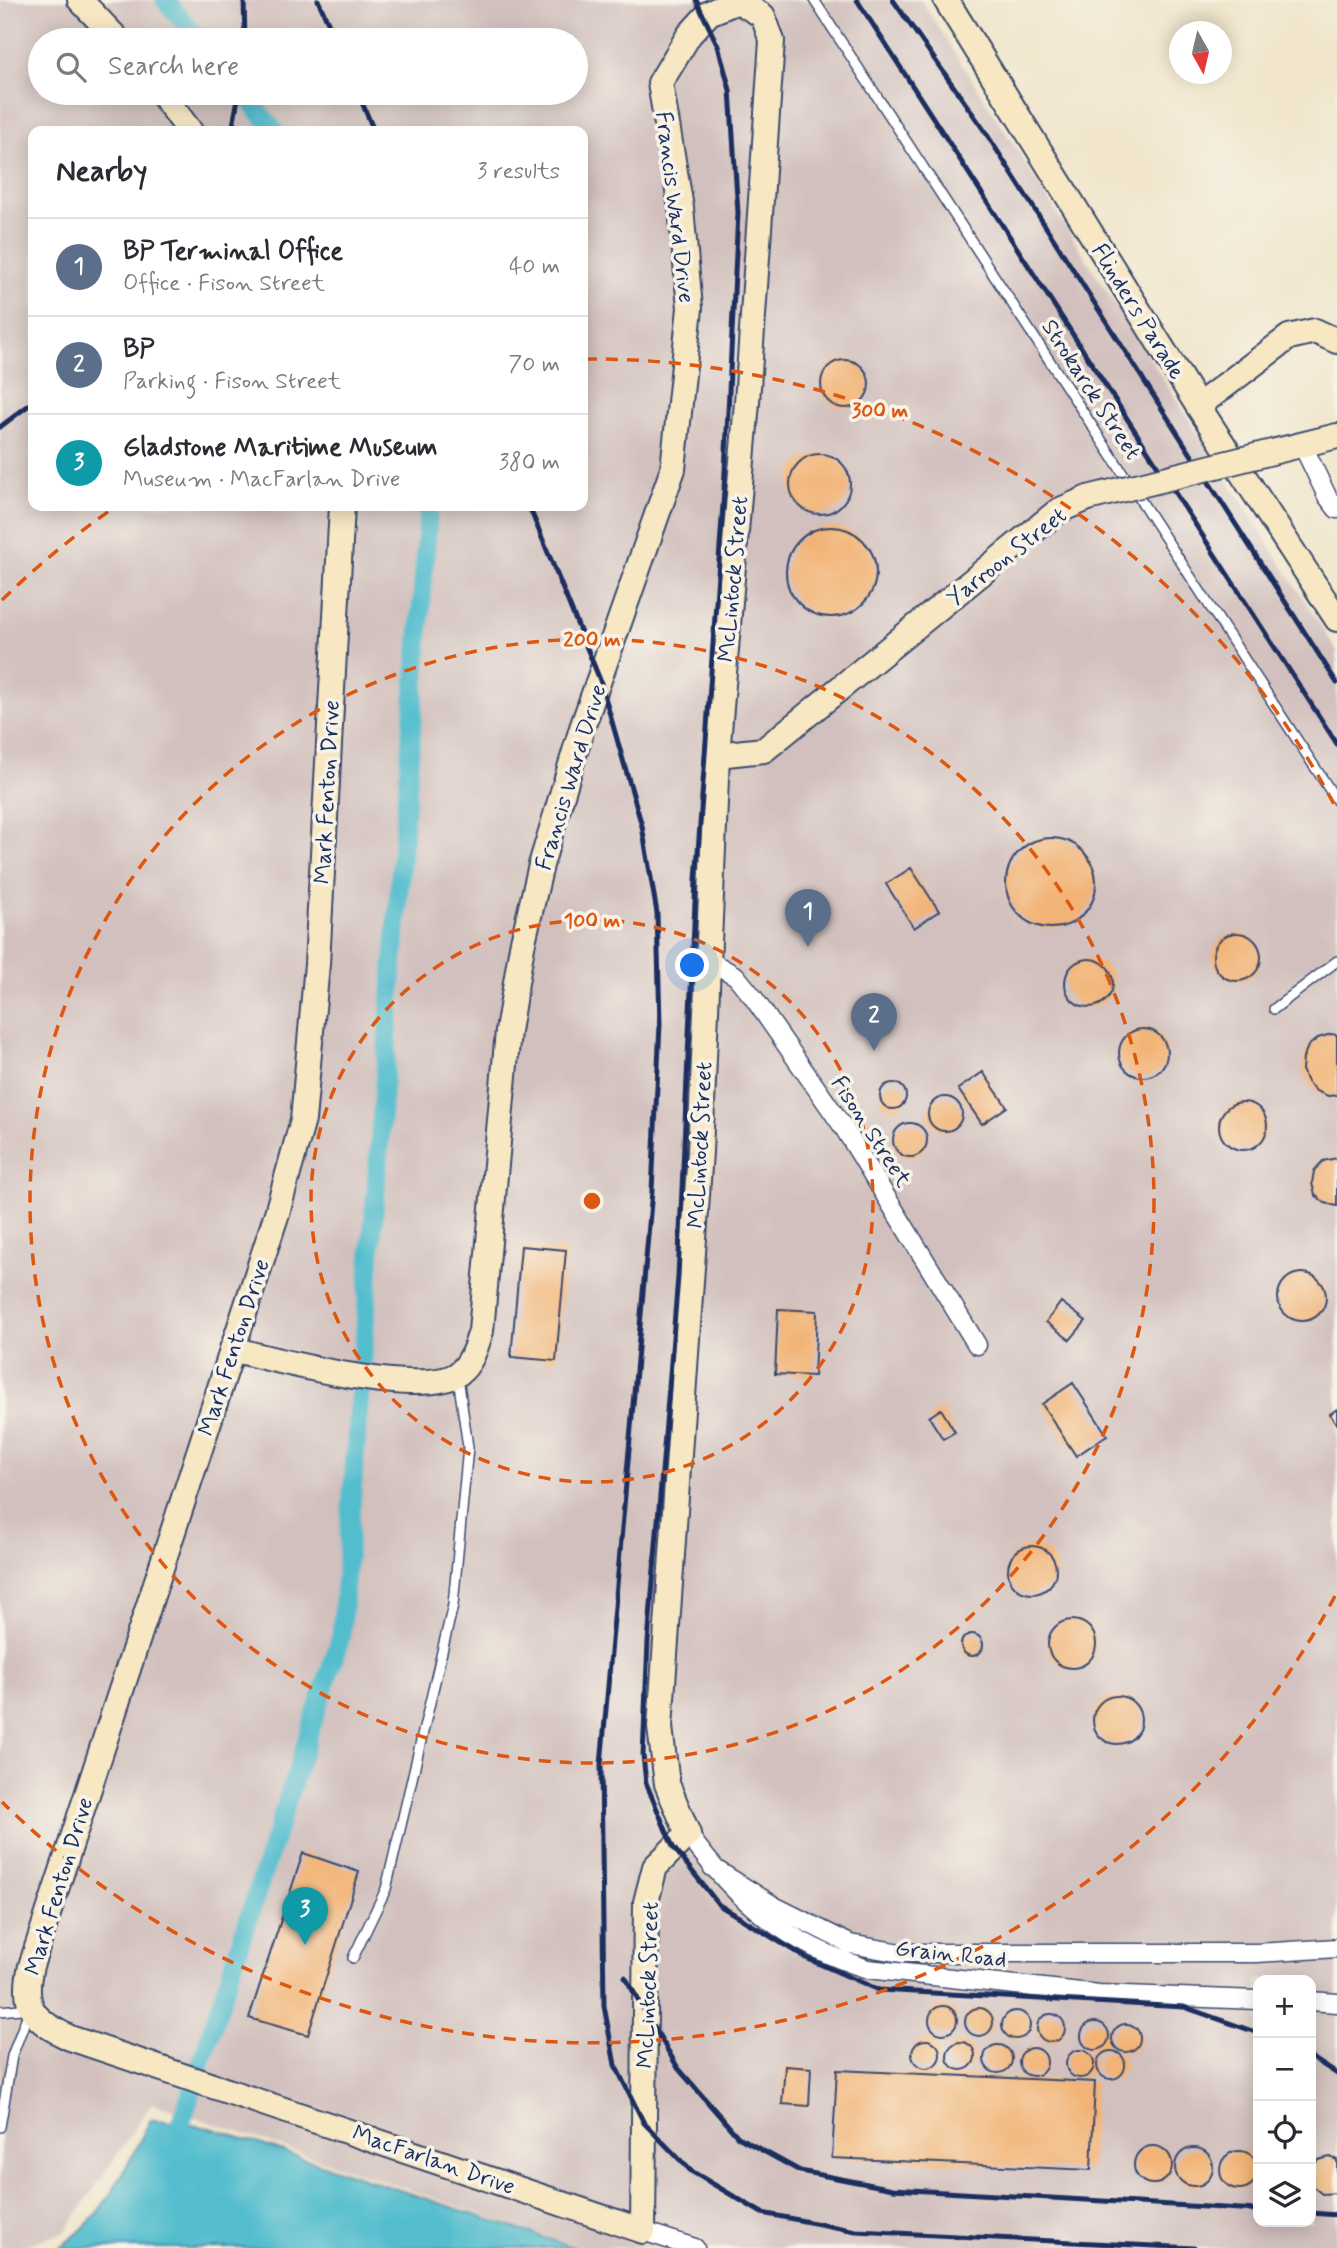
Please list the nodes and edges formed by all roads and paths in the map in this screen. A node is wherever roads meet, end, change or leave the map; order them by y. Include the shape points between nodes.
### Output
1 (80, 0) edge
2 (739, 0) edge
3 (814, 0) edge
4 (946, 0) edge
5 (107, 28) edge
6 (772, 41) joint
7 (170, 105) edge
8 (186, 126) edge
9 (1337, 341) edge
10 (1198, 406) junction
11 (1337, 436) edge
12 (1303, 446) junction
13 (1337, 509) edge
14 (342, 511) edge
15 (1337, 619) edge
16 (717, 755) junction
17 (1337, 801) edge
18 (708, 960) junction
19 (1337, 961) edge
20 (1275, 1009) dead end
21 (977, 1345) dead end
22 (232, 1349) junction
23 (458, 1375) junction
24 (688, 1834) junction
25 (712, 1867) junction
26 (1337, 1948) edge
27 (353, 1958) dead end
28 (1253, 2000) edge
29 (1316, 2001) edge
30 (1337, 2003) edge
31 (30, 2008) junction
32 (0, 2011) edge
33 (173, 2071) joint
34 (0, 2127) edge
35 (643, 2231) junction
36 (670, 2244) edge
37 (695, 2248) edge

1 - 5 street
2 - 6 street, Francis Ward Drive via 763,16
2 - 23 street, Francis Ward Drive via 709,13 689,35 660,83 681,208 690,308 673,469 582,728 541,865 508,1031 481,1331 474,1352
3 - 17 lane, Strokarck Street
4 - 10 street, Flinders Parade
6 - 16 street, McLintock Street
7 - 8 street
9 - 10 street via 1315,331 1289,337
10 - 15 street, Flinders Parade
11 - 12 street, Yarroon Street
12 - 13 street via 1326,496
12 - 16 street, Yarroon Street, bridge via 1088,498 1058,511 764,750
14 - 22 street, Mark Fenton Drive via 317,964 303,1121
16 - 18 street, McLintock Street
18 - 21 street, Fison Street via 736,976 753,997 844,1128
18 - 24 street, McLintock Street via 700,1152 660,1727 667,1784
19 - 20 lane
22 - 23 street via 310,1369 383,1379 438,1382
22 - 31 street, Mark Fenton Drive via 31,1966
23 - 27 lane via 468,1447 453,1605 386,1889
24 - 25 street, Grain Road
24 - 35 street, McLintock Street via 655,1867 646,1902
25 - 26 street via 774,1906 850,1944 901,1953 1257,1953
25 - 28 street, Grain Road via 756,1912 842,1961 868,1969 1099,1994
29 - 30 street
31 - 32 lane
31 - 33 street, Mark Fenton Drive via 38,2021 70,2038
31 - 34 lane via 12,2056
33 - 35 street, MacFarlan Drive
35 - 36 street, MacFarlan Drive
36 - 37 street, MacFarlan Drive

